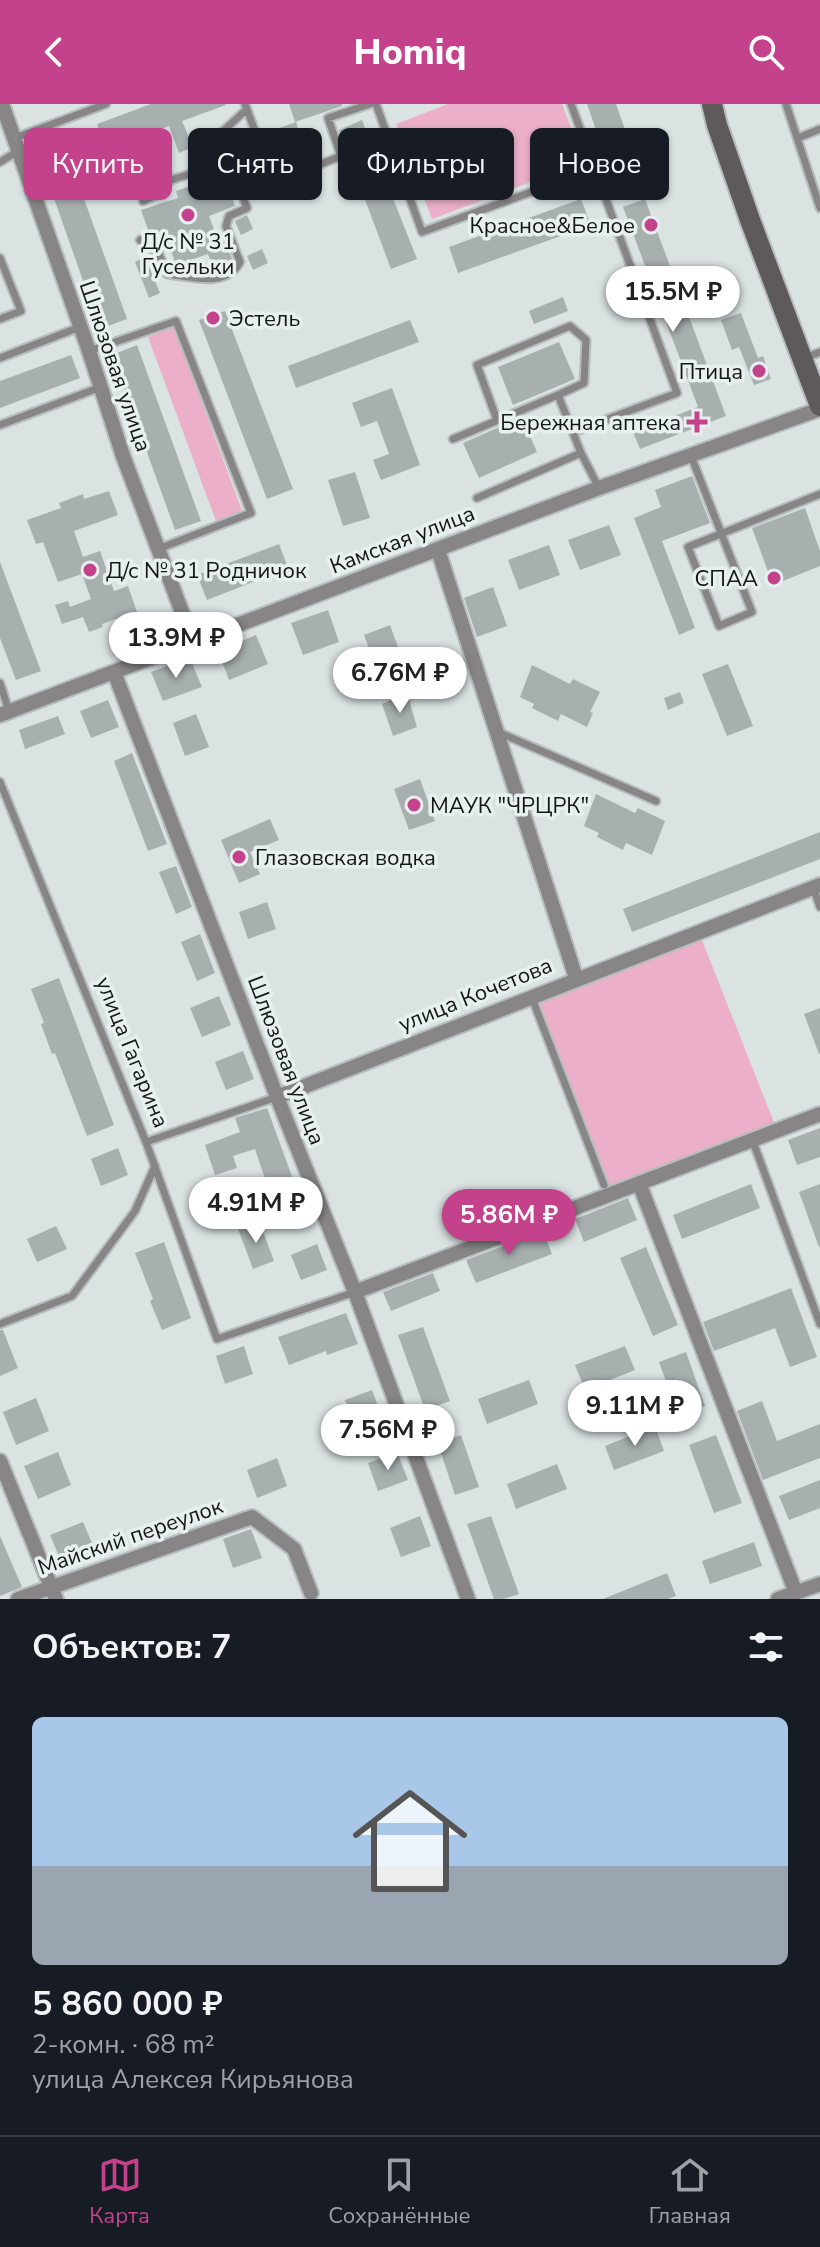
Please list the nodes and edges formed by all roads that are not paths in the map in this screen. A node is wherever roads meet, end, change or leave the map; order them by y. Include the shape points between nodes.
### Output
1 (2, 104) edge
2 (106, 104) edge
3 (370, 104) edge
4 (376, 104) edge
5 (571, 104) edge
6 (712, 104) edge
7 (786, 104) edge
8 (358, 106) edge
9 (246, 107) edge
10 (225, 128) edge
11 (579, 128) edge
12 (820, 129) edge
13 (798, 138) junction
14 (16, 144) junction
15 (0, 162) edge
16 (188, 175) edge
17 (530, 192) edge
18 (244, 200) edge
19 (605, 200) edge
20 (143, 201) dead end
21 (820, 208) edge
22 (140, 240) dead end
23 (0, 258) edge
24 (0, 319) edge
25 (80, 327) junction
26 (89, 351) junction
27 (811, 356) edge
28 (0, 358) edge
29 (101, 387) junction
30 (558, 395) junction
31 (820, 407) edge
32 (497, 420) junction
33 (0, 425) edge
34 (573, 432) junction
35 (453, 439) dead end
36 (581, 453) junction
37 (691, 456) junction
38 (599, 488) junction
39 (820, 494) edge
40 (477, 498) dead end
41 (722, 532) junction
42 (158, 549) junction
43 (438, 550) junction
44 (193, 641) junction
45 (114, 672) junction
46 (0, 683) edge
47 (4, 713) edge
48 (496, 731) junction
49 (0, 782) edge
50 (656, 801) dead end
51 (817, 886) edge
52 (820, 907) edge
53 (576, 978) junction
54 (531, 996) junction
55 (277, 1097) junction
56 (820, 1114) edge
57 (752, 1139) junction
58 (146, 1142) junction
59 (155, 1166) junction
60 (639, 1183) junction
61 (604, 1185) dead end
62 (355, 1292) junction
63 (0, 1324) edge
64 (820, 1324) edge
65 (0, 1461) edge
66 (820, 1584) edge
67 (53, 1592) edge
68 (311, 1593) dead end
69 (796, 1593) junction
70 (18, 1599) edge
71 (468, 1599) edge
72 (778, 1599) edge

1 - 14 street, Шлюзовая улица
2 - 14 lane
3 - 8 lane
4 - 17 lane via 422,232
5 - 11 lane
6 - 27 main road via 750,220
7 - 13 lane
8 - 9 lane via 328,118 341,156 274,183
9 - 10 lane
12 - 13 lane
13 - 21 lane
14 - 15 lane
14 - 25 street, Шлюзовая улица
16 - 20 lane via 168,181 159,194
18 - 22 lane via 247,208 229,216 226,226 240,262 235,271 214,279 167,274 159,254
19 - 34 lane via 677,393
23 - 24 lane via 21,311
25 - 26 street, Шлюзовая улица
25 - 28 lane
26 - 29 street, Шлюзовая улица
26 - 42 lane via 176,321 251,513
27 - 31 main road
29 - 33 lane
29 - 42 street, Шлюзовая улица
30 - 32 lane
30 - 32 lane via 584,383 586,340 570,326 477,365
30 - 34 lane
31 - 37 street, Камская улица
32 - 35 lane
34 - 36 lane
36 - 38 lane
36 - 40 lane
37 - 38 street, Камская улица
37 - 41 lane
38 - 43 street, Камская улица
39 - 41 lane
41 - 41 lane via 752,612 719,626 688,547
42 - 44 street, Шлюзовая улица
43 - 44 street, Камская улица
43 - 48 street
44 - 45 street, Камская улица
45 - 47 street, Камская улица
45 - 55 street, Шлюзовая улица
46 - 47 lane
48 - 50 lane
48 - 53 street
49 - 58 lane, улица Гагарина
51 - 52 lane
51 - 53 street, улица Кочетова
53 - 54 street, улица Кочетова
54 - 55 street, улица Кочетова
54 - 61 lane
55 - 58 lane, улица Кочетова
55 - 62 street, Шлюзовая улица
56 - 57 street
57 - 60 street
57 - 64 lane
58 - 59 lane, улица Гагарина
59 - 62 lane, улица Гагарина via 217,1339
59 - 63 lane via 135,1211 72,1296
60 - 62 street
60 - 69 street
62 - 71 street, Шлюзовая улица
65 - 67 street
66 - 69 street
67 - 68 street, Майский переулок via 252,1517 294,1549
67 - 70 street, Майский переулок
69 - 72 street

